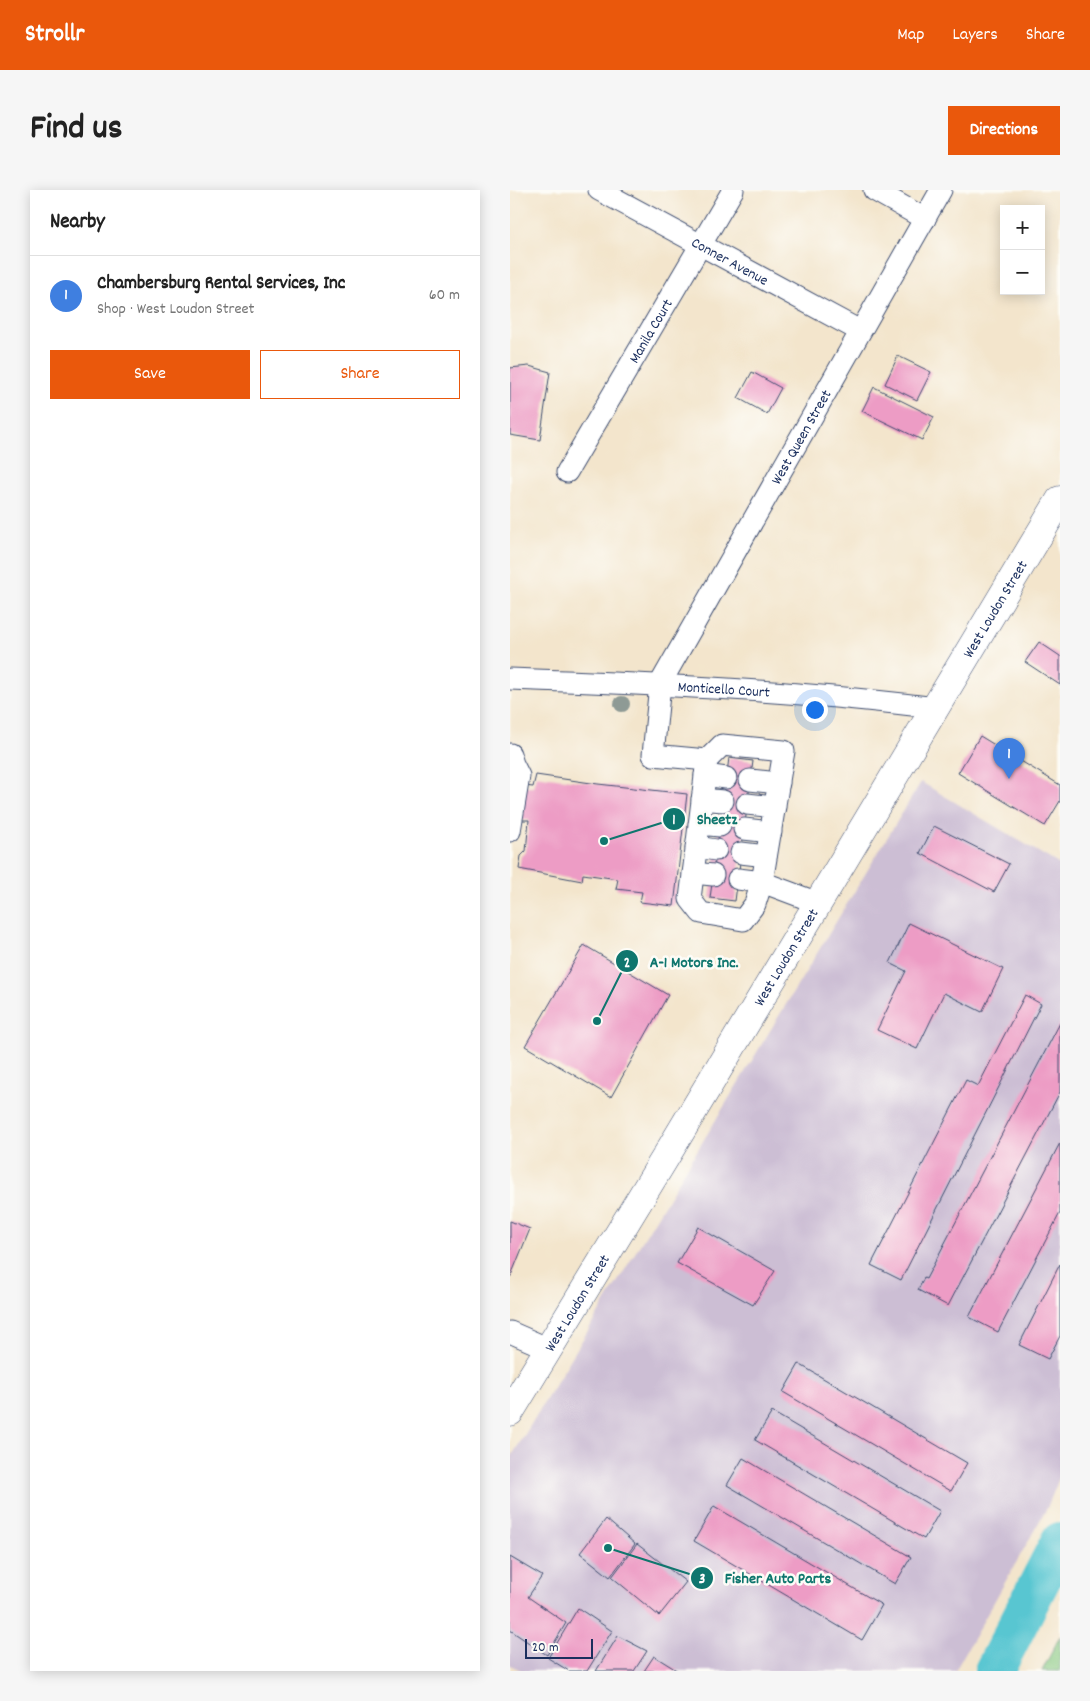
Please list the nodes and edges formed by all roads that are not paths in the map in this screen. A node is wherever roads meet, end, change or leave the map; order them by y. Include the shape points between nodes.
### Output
1 (599, 190) edge
2 (733, 190) edge
3 (874, 190) edge
4 (941, 190) edge
5 (925, 219) junction
6 (701, 245) junction
7 (860, 332) junction
8 (567, 472) dead end
9 (1060, 500) edge
10 (510, 679) edge
11 (660, 684) junction
12 (936, 708) junction
13 (511, 762) edge
14 (713, 771) junction
15 (750, 780) dead end
16 (779, 784) junction
17 (747, 804) dead end
18 (775, 807) junction
19 (744, 829) dead end
20 (510, 831) edge
21 (770, 832) junction
22 (741, 853) dead end
23 (766, 856) junction
24 (738, 878) dead end
25 (762, 882) junction
26 (818, 903) junction
27 (510, 1332) edge
28 (549, 1349) junction
29 (510, 1412) edge

1 - 6 street, Conner Avenue
2 - 6 street, Manila Court
3 - 5 street
4 - 5 street, West Queen Street
5 - 7 street, West Queen Street
6 - 7 street, Conner Avenue
6 - 8 street, Manila Court
7 - 11 street, West Queen Street
9 - 12 highway, West Loudon Street
10 - 11 street, Monticello Court
11 - 12 street, Monticello Court
11 - 14 street via 654,755
12 - 26 highway, West Loudon Street
13 - 20 street via 519,776
14 - 16 street via 722,745 784,751
14 - 25 street via 713,800 703,874 690,898 701,913 742,920 755,904
15 - 16 street
16 - 18 street
17 - 18 street
18 - 21 street
19 - 21 street
21 - 23 street
22 - 23 street
23 - 25 street
24 - 25 street
25 - 26 street
26 - 28 highway, West Loudon Street
27 - 28 street
28 - 29 highway, West Loudon Street

